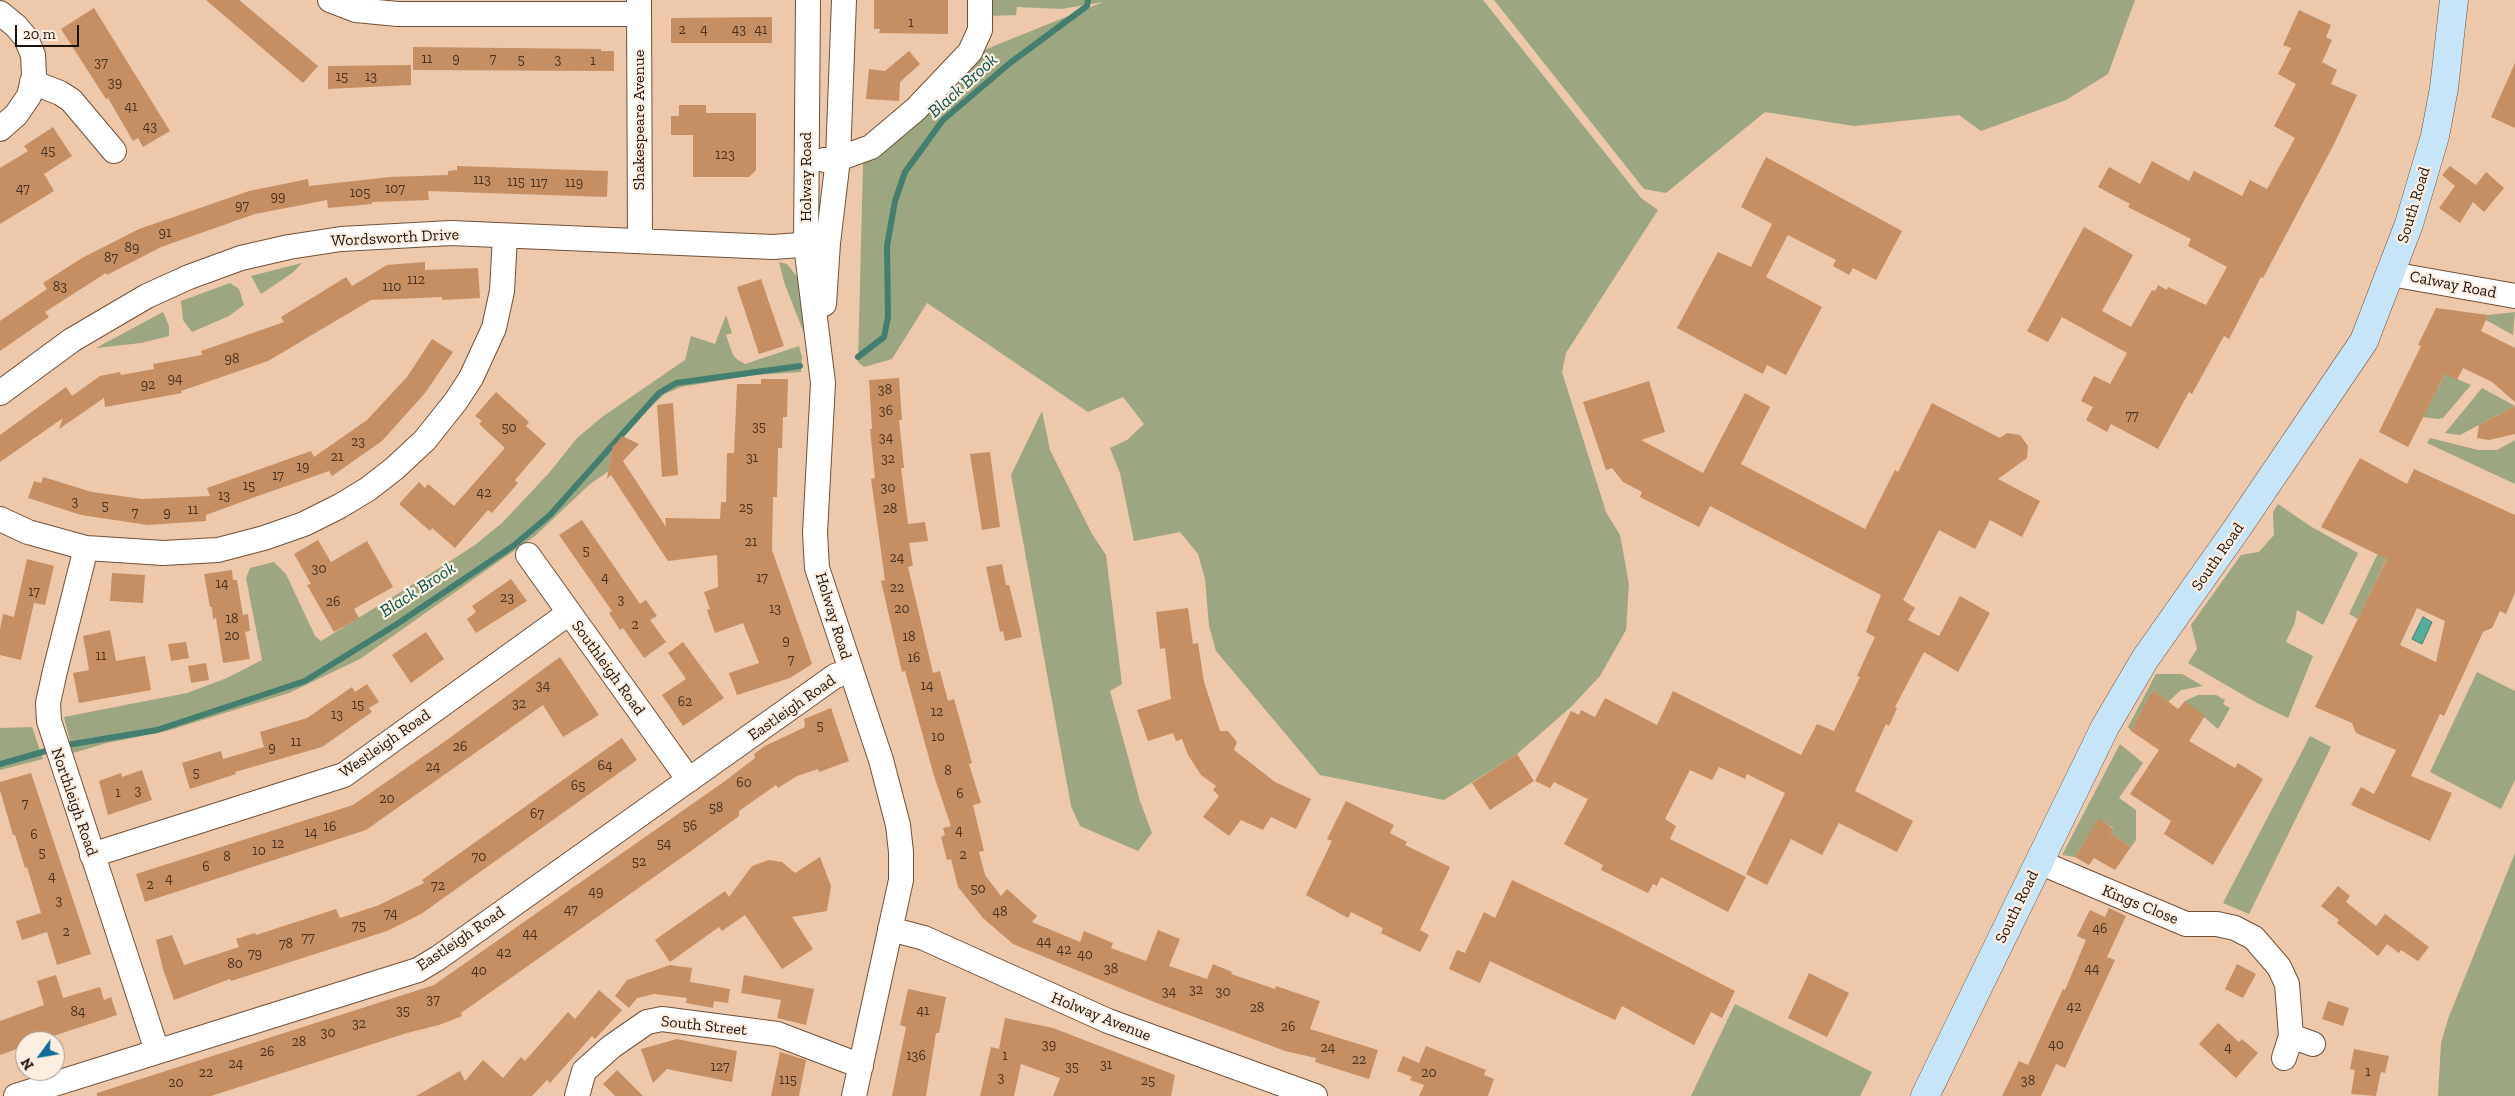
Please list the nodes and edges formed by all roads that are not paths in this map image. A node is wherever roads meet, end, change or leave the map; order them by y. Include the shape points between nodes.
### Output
1 (330, 0) edge
2 (808, 0) edge
3 (844, 0) edge
4 (980, 0) edge
5 (2454, 0) edge
6 (639, 7) edge
7 (0, 13) edge
8 (32, 82) junction
9 (0, 129) edge
10 (114, 151) dead end
11 (838, 159) junction
12 (806, 161) junction
13 (504, 236) junction
14 (640, 240) junction
15 (817, 244) junction
16 (2391, 274) junction
17 (2515, 296) edge
18 (0, 393) edge
19 (0, 519) edge
20 (86, 548) junction
21 (528, 555) dead end
22 (569, 613) junction
23 (850, 671) junction
24 (689, 780) junction
25 (92, 856) junction
26 (2039, 862) junction
27 (890, 929) junction
28 (2313, 1044) dead end
29 (157, 1051) junction
30 (861, 1066) junction
31 (16, 1096) edge
32 (577, 1096) edge
33 (854, 1096) edge
34 (1315, 1096) edge
35 (1925, 1096) edge

1 - 6 street via 356,10 398,14
2 - 12 street, Holway Road
3 - 11 street, Holway Road
4 - 11 street via 980,30 970,52 916,109 871,147
5 - 16 main road, South Road via 2435,136
6 - 14 street, Shakespeare Avenue
7 - 8 street via 26,38 33,56
8 - 9 street via 29,96 16,115
8 - 10 street via 66,97 82,126
11 - 12 street
11 - 15 street, Holway Road
12 - 15 street, Holway Road
13 - 14 street, Wordsworth Drive
13 - 18 street, Wordsworth Drive via 444,234 341,238 241,258 189,277 122,310 72,340
13 - 20 street via 502,291 494,328 471,378 425,440 368,489 304,524 218,550 163,553
14 - 15 street, Wordsworth Drive via 773,247
15 - 23 street, Holway Road via 823,383 815,533 817,568
16 - 17 street, Calway Road
16 - 26 main road, South Road via 2364,340 2145,659 2105,727
19 - 20 street via 28,532
20 - 25 street, Northleigh Road via 48,703 52,736
21 - 22 street, Southleigh Road
22 - 24 street, Southleigh Road
22 - 25 street, Westleigh Road via 344,775
23 - 24 street, Eastleigh Road via 835,676
23 - 27 street, Holway Road via 881,760 898,825 901,880
24 - 29 street, Eastleigh Road via 418,970
25 - 29 street, Northleigh Road
26 - 28 street, Kings Close via 2186,924 2217,924 2235,928 2254,938 2279,967 2286,984 2287,1047
26 - 35 main road, South Road
27 - 30 street
27 - 34 street, Holway Avenue via 924,938 1108,1021
29 - 31 street, Eastleigh Road
30 - 32 street, South Street via 777,1034 662,1019 647,1022 604,1053 584,1072
30 - 33 street

